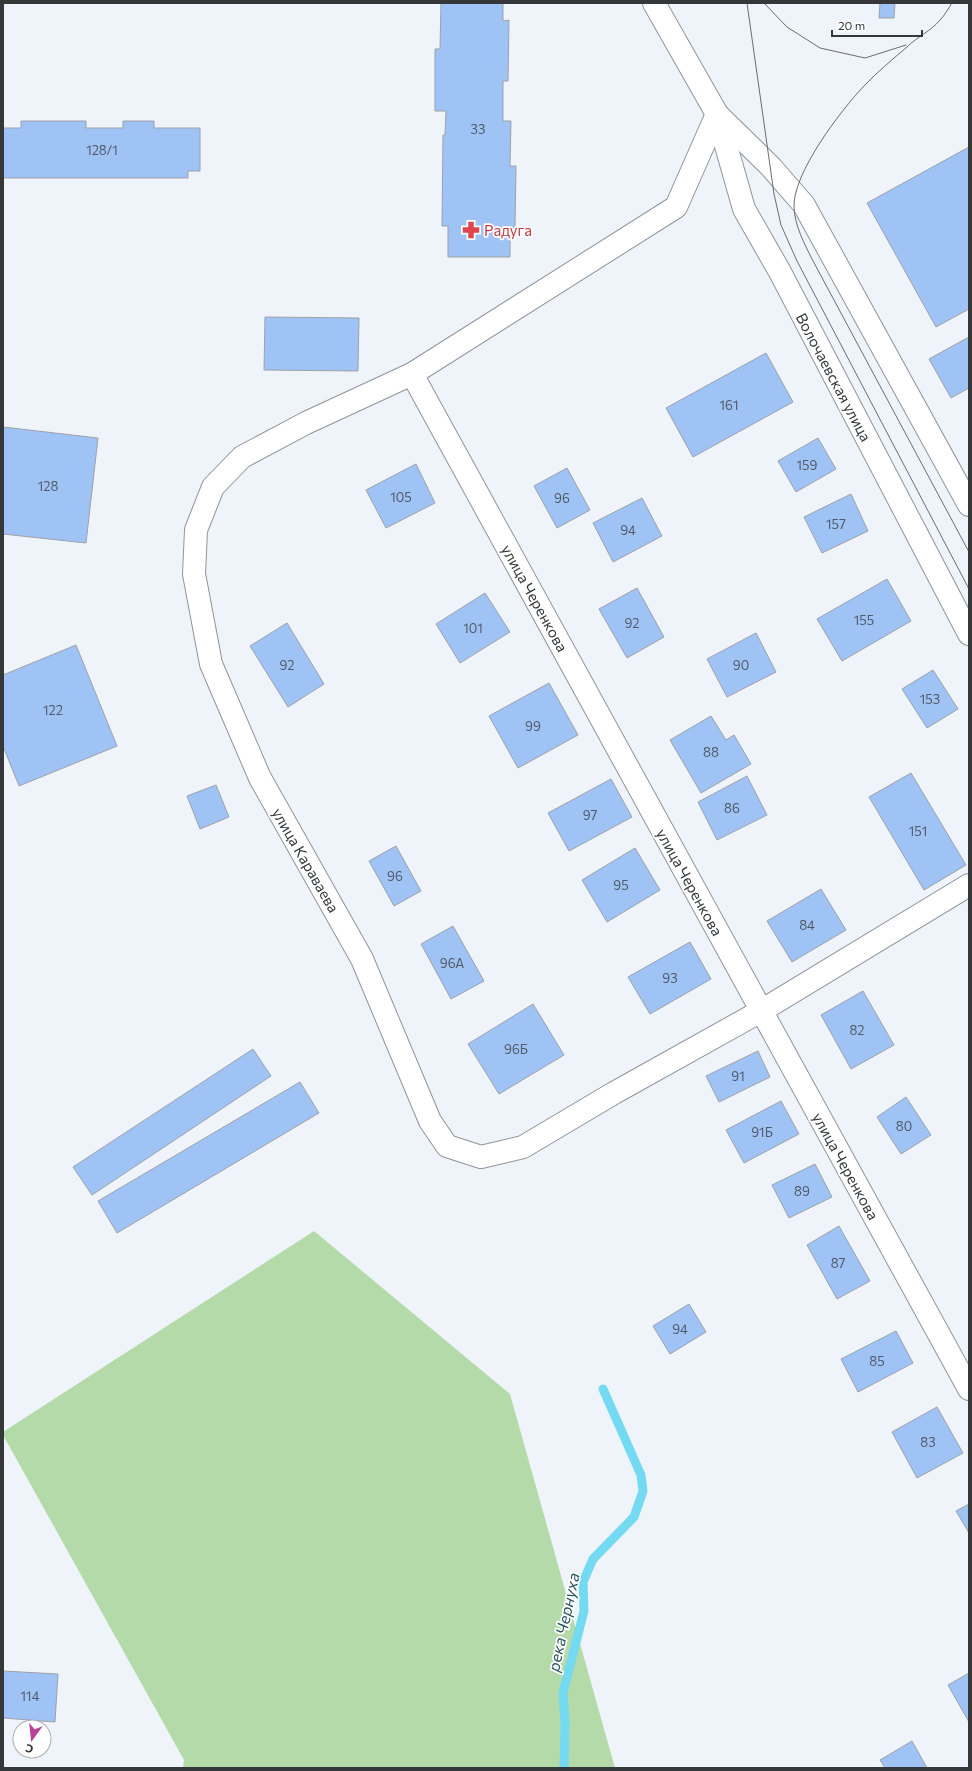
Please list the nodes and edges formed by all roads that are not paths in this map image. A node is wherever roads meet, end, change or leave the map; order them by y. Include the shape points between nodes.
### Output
1 (654, 3) edge
2 (716, 114) junction
3 (412, 374) junction
4 (969, 505) edge
5 (969, 634) edge
6 (969, 885) edge
7 (761, 1011) junction
8 (969, 1389) edge

1 - 2 street, Волочаевская улица
2 - 3 street, улица Караваева via 676,207
2 - 4 street, Волочаевская улица via 771,167 804,205
2 - 5 street, Волочаевская улица via 744,209 780,272
3 - 7 street, улица Черенкова
3 - 7 street, улица Караваева via 306,423 242,457 213,487 196,530 194,574 211,664 260,778 362,959 430,1121 448,1146 481,1157 523,1147
6 - 7 street
7 - 8 street, улица Черенкова

